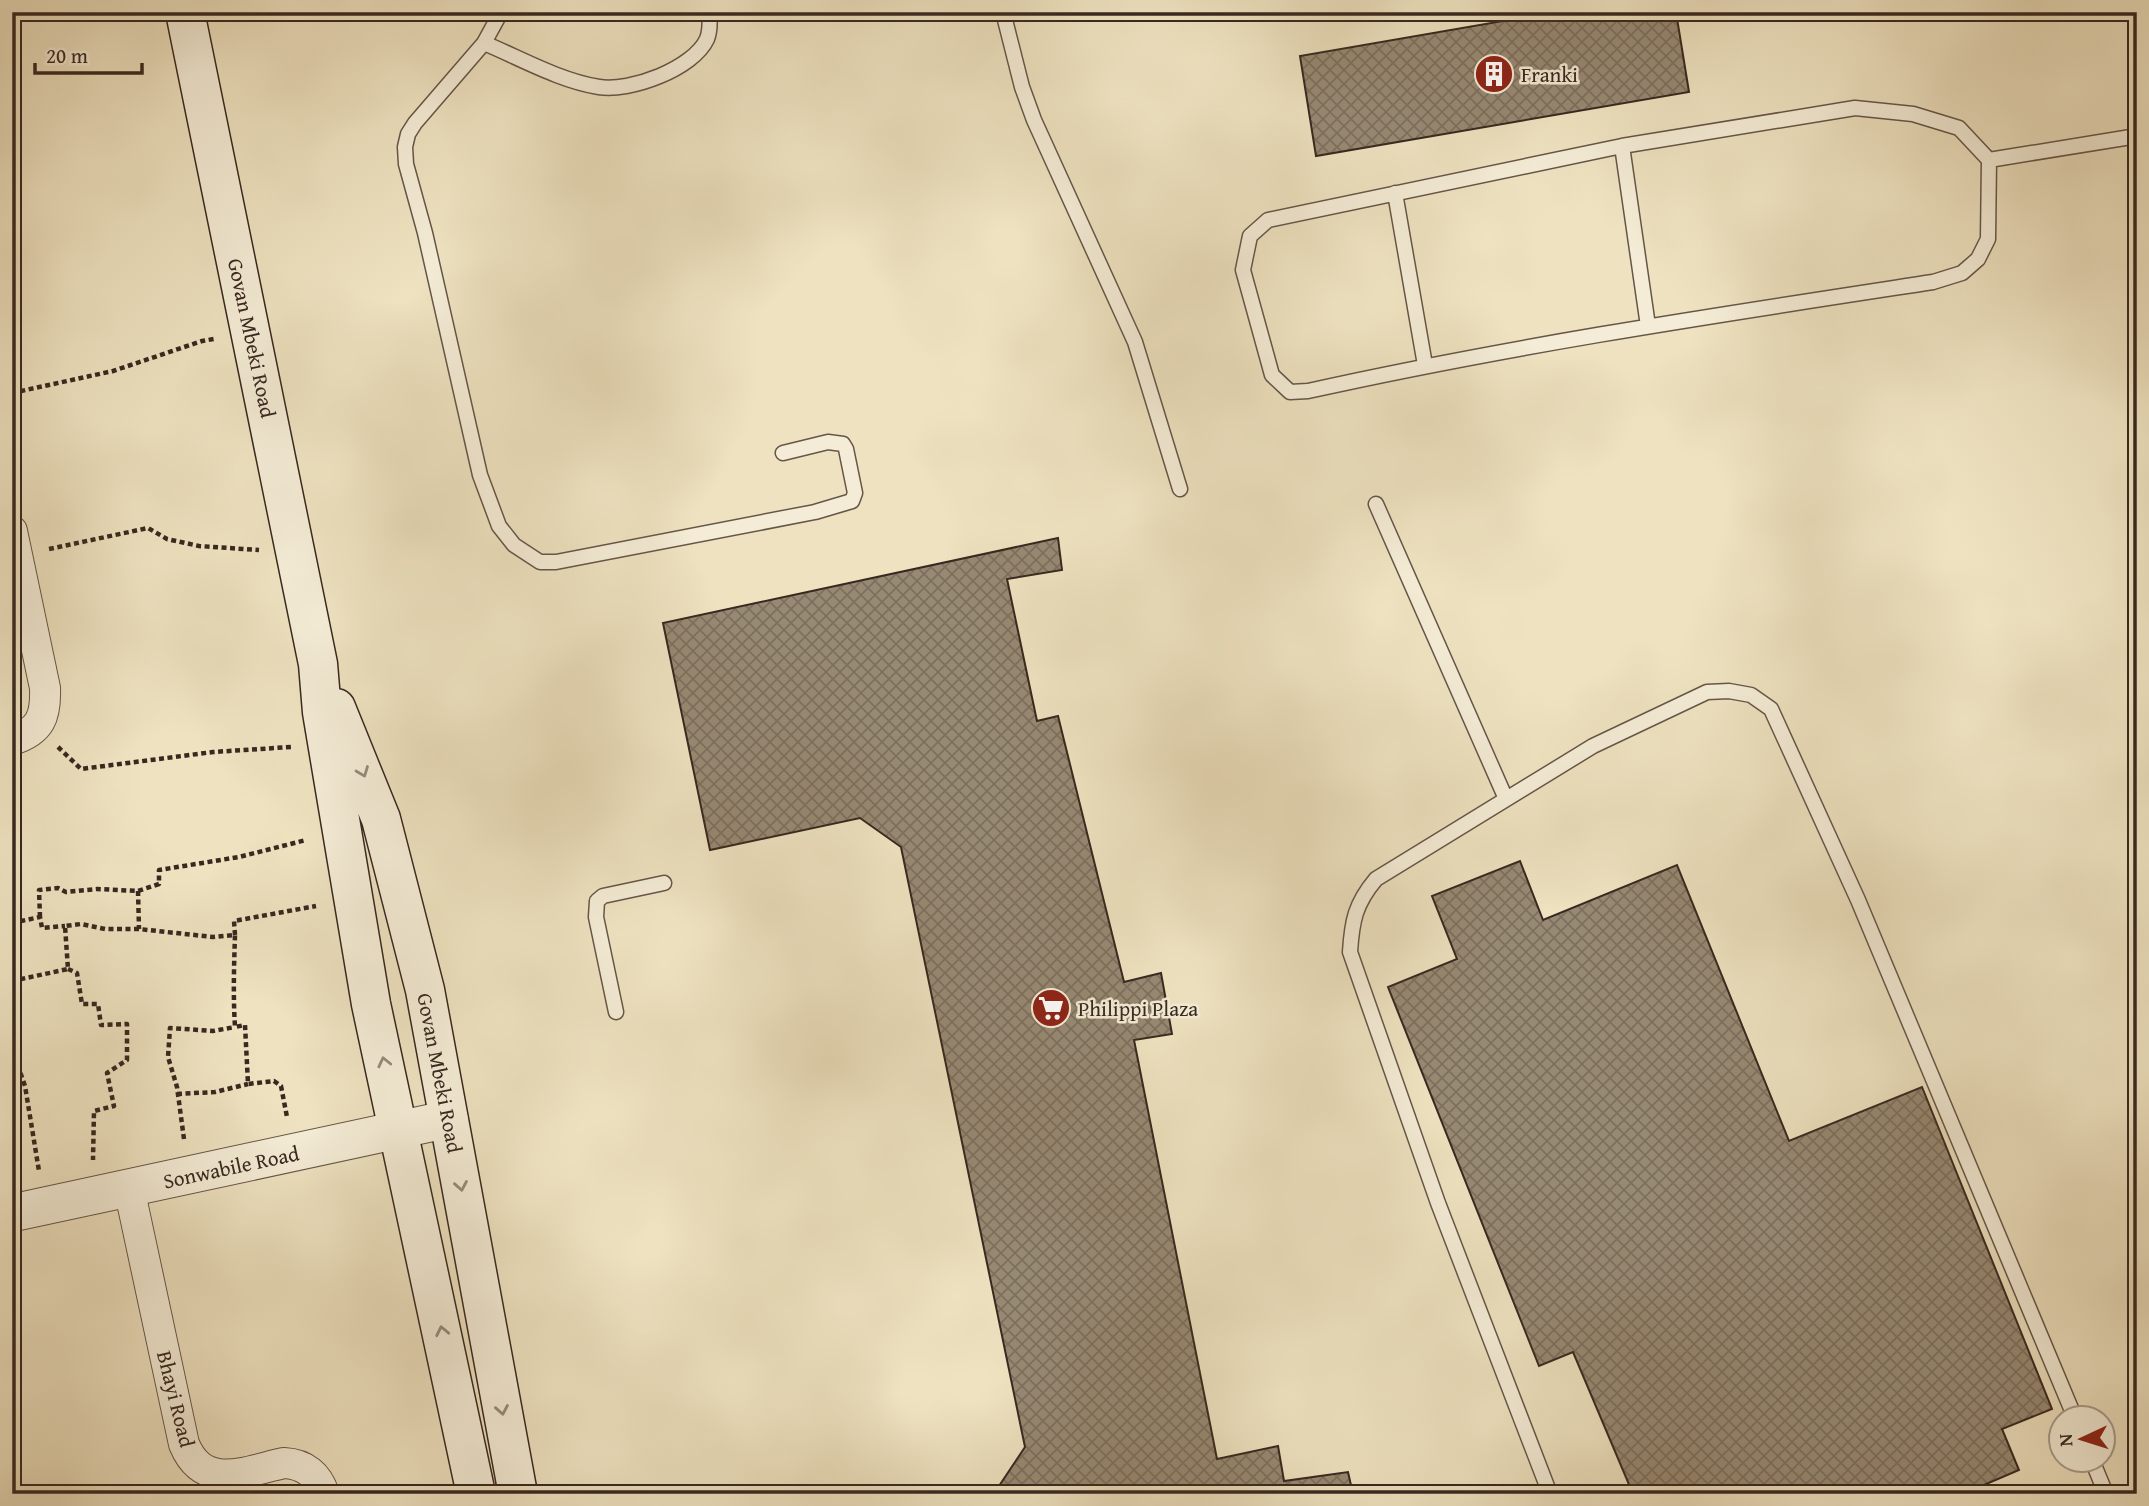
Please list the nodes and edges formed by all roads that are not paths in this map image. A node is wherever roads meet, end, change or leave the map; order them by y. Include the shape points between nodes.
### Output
1 (185, 12) edge
2 (205, 12) edge
3 (501, 12) edge
4 (709, 12) edge
5 (1003, 12) edge
6 (484, 43) junction
7 (198, 77) junction
8 (2137, 136) edge
9 (1622, 146) junction
10 (1989, 160) junction
11 (1395, 193) junction
12 (1648, 326) junction
13 (1425, 365) junction
14 (783, 453) dead end
15 (1180, 489) dead end
16 (1376, 504) dead end
17 (15, 543) edge
18 (318, 664) junction
19 (25, 733) edge
20 (1506, 799) junction
21 (664, 883) dead end
22 (615, 1012) dead end
23 (449, 1119) junction
24 (399, 1129) junction
25 (115, 1191) junction
26 (28, 1210) edge
27 (2069, 1404) edge
28 (2098, 1474) edge
29 (324, 1494) edge
30 (476, 1494) edge
31 (518, 1494) edge
32 (1550, 1494) edge
33 (2106, 1494) edge

1 - 7 main road, Govan Mbeki Road
2 - 7 main road
3 - 6 lane
4 - 6 lane via 708,37 682,65 658,77 601,88
5 - 15 lane via 1034,120 1135,342
6 - 14 lane via 415,123 405,147 480,475 499,526 514,545 540,562 556,562 852,501 855,493 843,444 828,442
7 - 18 main road, Govan Mbeki Road
8 - 10 lane
9 - 10 lane via 1855,108 1913,114 1959,128
9 - 11 lane
9 - 12 lane
10 - 12 lane via 1988,239 1978,259 1962,273 1933,282
11 - 13 lane
11 - 13 lane via 1268,219 1250,236 1242,270 1272,375 1290,391
12 - 13 lane
16 - 20 lane
17 - 19 street via 45,688 43,713
18 -> 23 main road, Govan Mbeki Road via 380,819 425,990
24 -> 18 main road, Govan Mbeki Road via 371,1004 327,745
20 - 27 lane via 1592,746 1707,692 1751,695 1771,709 1858,900
20 - 32 lane via 1376,879 1362,896 1351,924 1350,952 1437,1203
21 - 22 lane via 597,901 596,917
23 - 24 street, Sonwabile Road
23 -> 31 main road, Govan Mbeki Road
24 - 25 street, Sonwabile Road
30 -> 24 main road, Govan Mbeki Road
25 - 26 street, Sonwabile Road
25 - 29 street, Bhayi Road via 188,1455 204,1470 224,1475 295,1464 313,1473
28 - 33 lane

